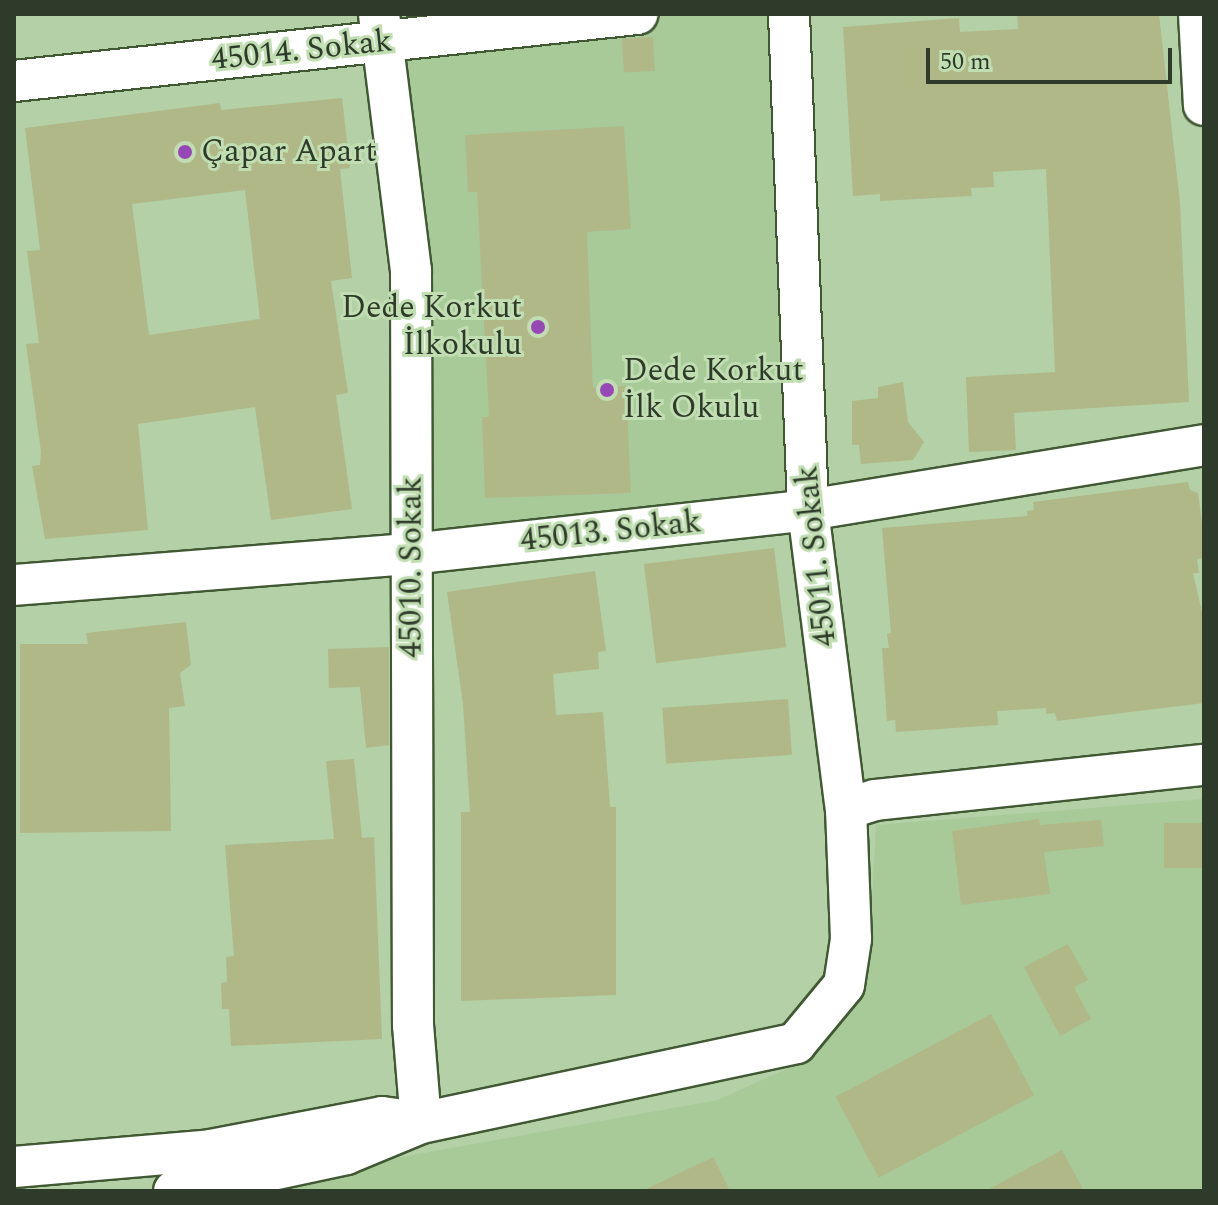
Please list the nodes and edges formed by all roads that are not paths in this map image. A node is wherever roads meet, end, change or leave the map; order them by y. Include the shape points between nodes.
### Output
1 (637, 14) edge
2 (789, 14) edge
3 (1199, 14) edge
4 (380, 29) edge
5 (14, 81) edge
6 (1204, 105) edge
7 (1204, 445) edge
8 (808, 510) junction
9 (411, 554) junction
10 (14, 585) edge
11 (1204, 765) edge
12 (846, 809) junction
13 (421, 1123) junction
14 (14, 1167) edge
15 (174, 1191) edge

1 - 4 street, 45014. Sokak
2 - 8 street, 45011. Sokak
3 - 6 street
4 - 5 street, 45014. Sokak
4 - 9 street, 45010. Sokak via 411,270
7 - 8 street, 45013. Sokak
8 - 9 street, 45013. Sokak
8 - 12 street, 45011. Sokak
9 - 10 street, 45013. Sokak
9 - 13 street, 45010. Sokak via 413,1025
11 - 12 street via 875,800
12 - 13 street, 45011. Sokak via 851,939 844,985 796,1043
13 - 14 street via 382,1117 211,1150
13 - 15 street via 346,1154

